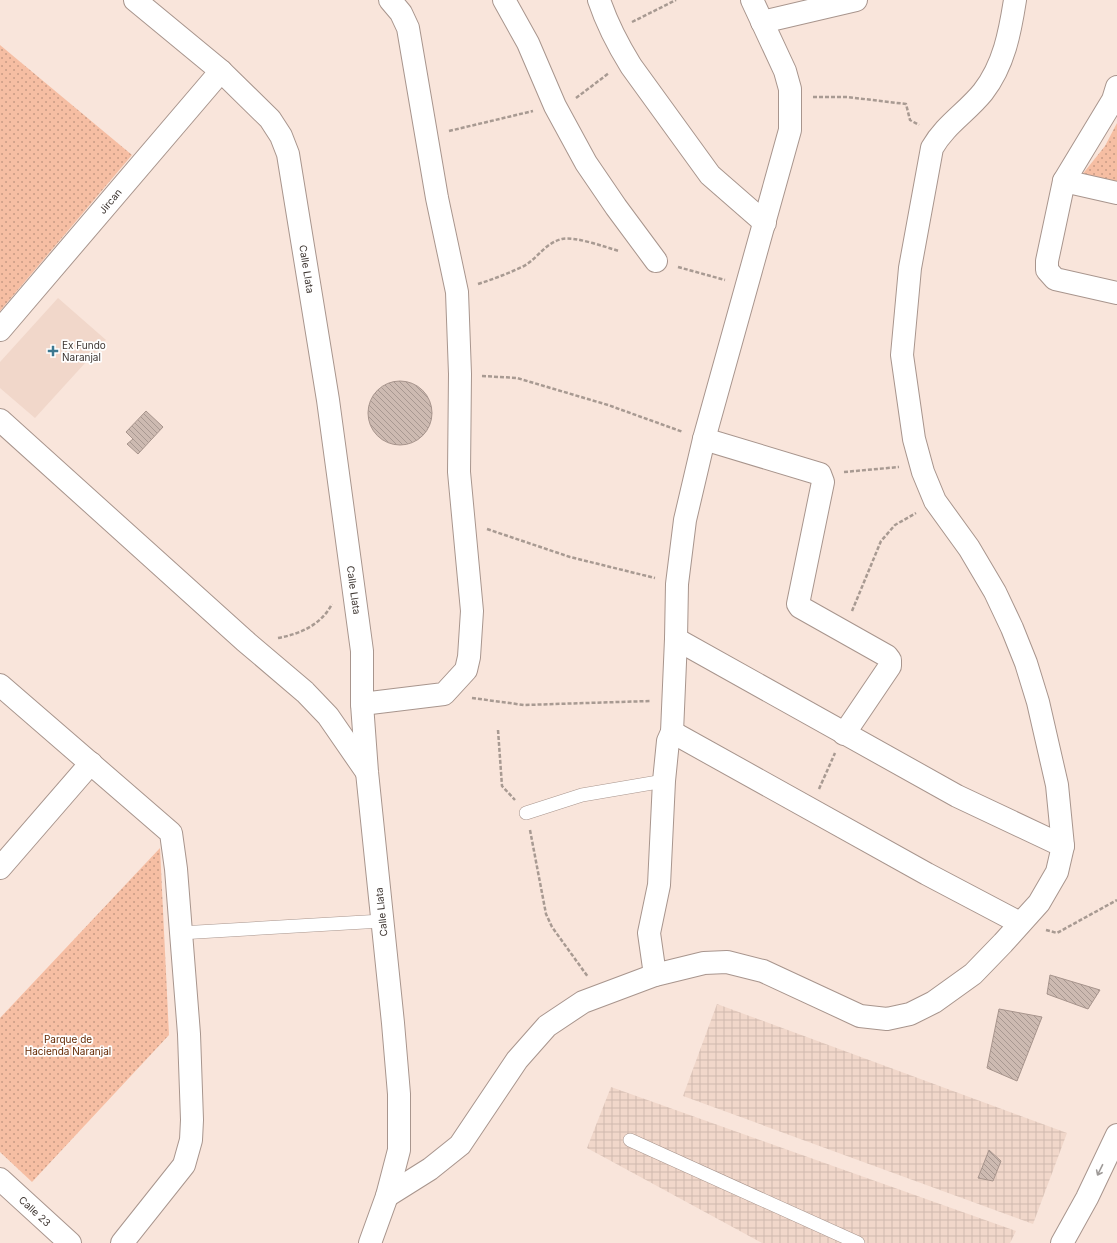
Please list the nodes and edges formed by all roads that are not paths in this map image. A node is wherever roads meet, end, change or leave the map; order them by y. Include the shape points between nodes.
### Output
1 (135, 0) edge
2 (390, 0) edge
3 (504, 0) edge
4 (599, 0) edge
5 (752, 0) edge
6 (856, 0) edge
7 (1014, 0) edge
8 (762, 22) junction
9 (221, 71) junction
10 (1117, 88) edge
11 (1064, 181) junction
12 (1117, 192) edge
13 (765, 223) junction
14 (656, 261) road end
15 (1117, 293) edge
16 (0, 330) edge
17 (0, 420) edge
18 (704, 439) junction
19 (676, 639) junction
20 (0, 685) edge
21 (362, 704) junction
22 (672, 732) junction
23 (844, 734) junction
24 (90, 763) junction
25 (367, 772) junction
26 (664, 781) junction
27 (526, 813) road end
28 (1063, 846) junction
29 (0, 868) edge
30 (382, 921) junction
31 (1020, 923) junction
32 (180, 933) junction
33 (655, 975) junction
34 (1117, 1135) edge
35 (630, 1140) dead end
36 (0, 1179) edge
37 (387, 1196) junction
38 (70, 1243) edge
39 (122, 1243) edge
40 (370, 1243) edge
41 (858, 1243) edge
42 (1062, 1243) edge

1 - 9 street, Calle Llata
2 - 21 street via 401,13 408,28 437,198 457,292 460,374 459,472 472,610 466,670 444,694
3 - 14 street via 528,43 555,106 586,162
4 - 13 street via 612,33 631,66 710,175
5 - 8 street
6 - 8 street
7 - 28 street via 1006,47 999,67 983,92 938,136 932,148 910,268 902,355 914,439 935,501 995,592 1026,663 1038,702 1057,785
8 - 13 street via 785,71 790,89 790,130
9 - 16 street, Jircan
9 - 21 street, Calle Llata via 270,119 281,136 288,154 328,400 362,651
10 - 11 street via 1113,100
11 - 12 street
11 - 15 street via 1047,270 1055,279
13 - 18 street
17 - 25 street via 305,692 328,716
18 - 19 street via 685,520 677,584
18 - 23 street via 820,474 823,482 798,604 888,656 890,660 890,666
19 - 22 street
19 - 23 street
20 - 24 street
21 - 25 street, Calle Llata
22 - 26 street via 668,742
22 - 31 street
23 - 28 street via 957,796
24 - 29 street
24 - 32 street via 171,833
25 - 30 street, Calle Llata
26 - 27 lane via 582,795
26 - 33 street via 659,885 649,933
28 - 31 street via 1057,872 1039,903
30 - 32 lane
30 - 37 street, Calle Llata via 398,1094 398,1150
31 - 33 street via 968,978 934,1002 910,1014 888,1020 860,1016 763,971 727,962 704,963
32 - 39 street via 189,1034 191,1140 184,1165
33 - 37 street via 583,1002 547,1026 517,1060 460,1145 430,1169
34 -> 42 street
35 - 41 lane
36 - 38 street, Calle 23
37 - 40 street, Calle Llata

